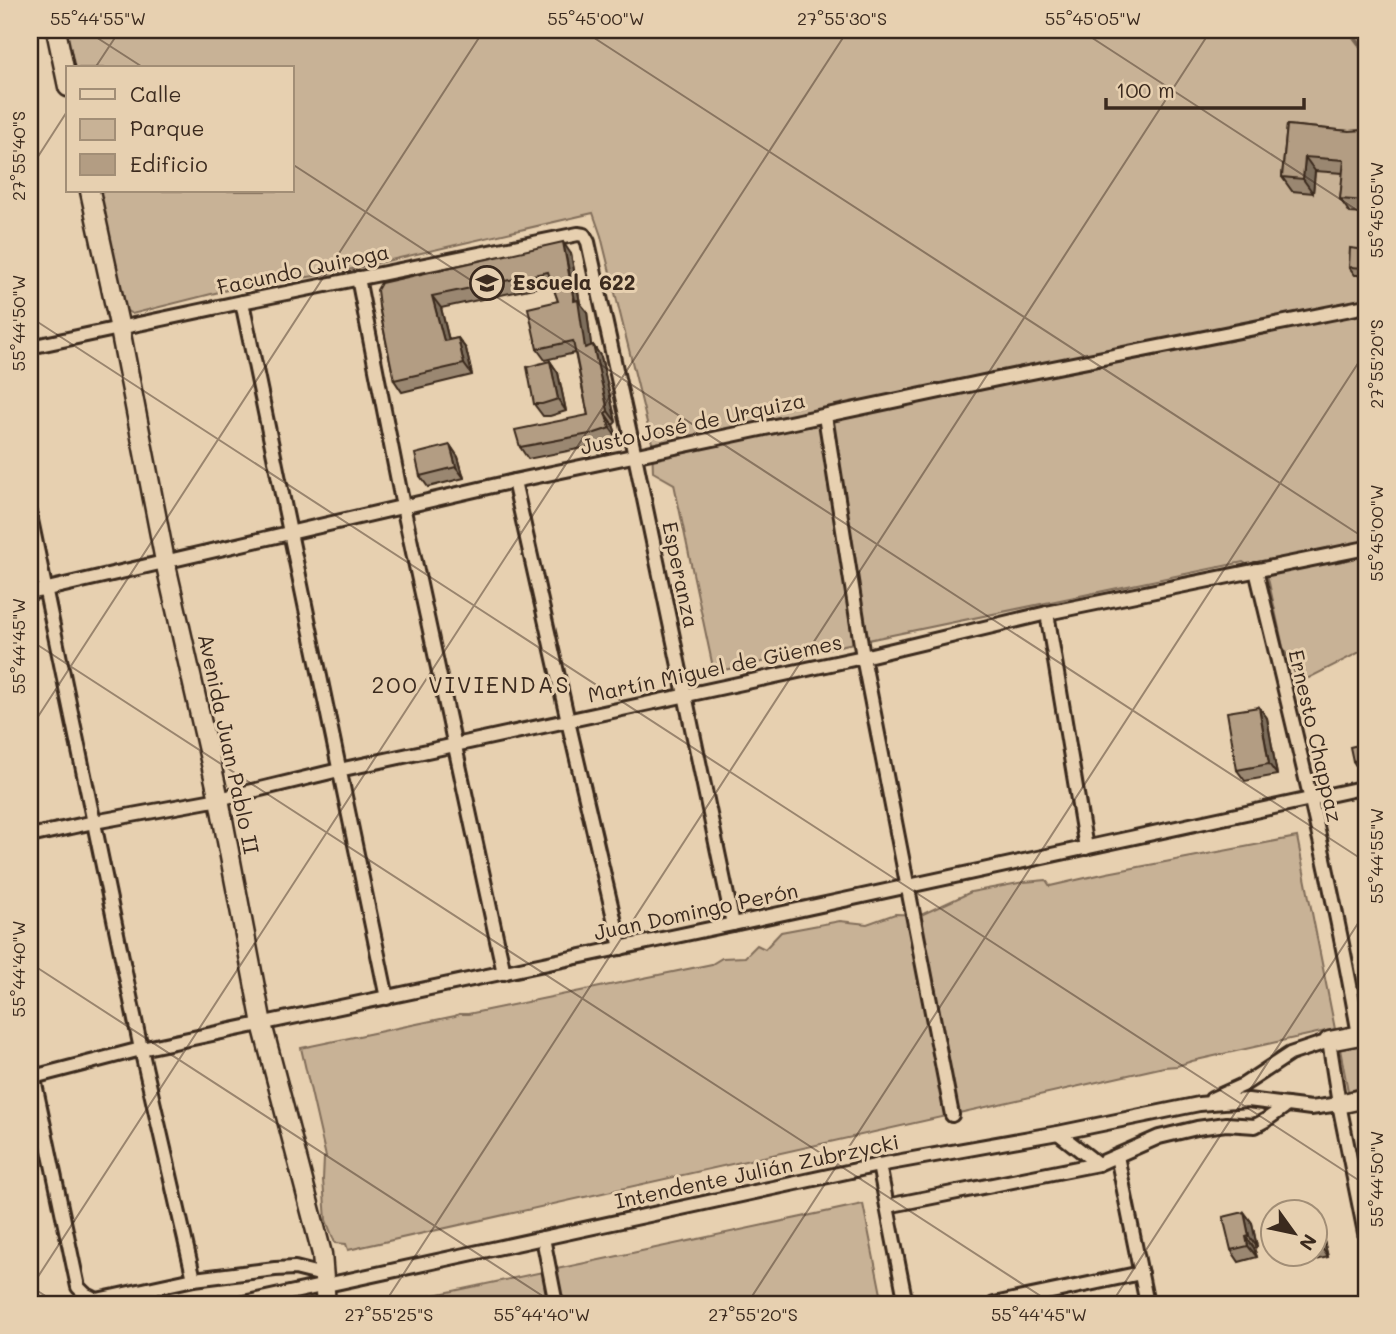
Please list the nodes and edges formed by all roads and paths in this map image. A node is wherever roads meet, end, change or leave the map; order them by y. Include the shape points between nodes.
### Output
1 (56, 30) edge
2 (66, 78) edge
3 (90, 192) edge
4 (584, 236) joint
5 (358, 278) junction
6 (242, 302) junction
7 (1366, 306) edge
8 (120, 329) junction
9 (30, 347) edge
10 (825, 416) junction
11 (635, 456) junction
12 (514, 481) junction
13 (403, 506) junction
14 (30, 515) edge
15 (289, 532) junction
16 (1366, 548) edge
17 (165, 561) junction
18 (1256, 570) junction
19 (45, 589) junction
20 (30, 593) edge
21 (1047, 613) junction
22 (863, 657) junction
23 (685, 696) junction
24 (568, 721) junction
25 (454, 745) junction
26 (339, 770) junction
27 (1366, 787) edge
28 (219, 799) junction
29 (1312, 799) junction
30 (94, 822) junction
31 (30, 836) edge
32 (1086, 848) junction
33 (907, 887) junction
34 (733, 924) junction
35 (621, 948) junction
36 (504, 973) junction
37 (387, 998) junction
38 (262, 1024) junction
39 (1363, 1034) edge
40 (1329, 1041) junction
41 (141, 1049) junction
42 (30, 1060) edge
43 (33, 1077) junction
44 (1366, 1098) edge
45 (1199, 1104) junction
46 (1339, 1104) junction
47 (1287, 1105) junction
48 (952, 1115) dead end
49 (1059, 1133) junction
50 (1117, 1156) junction
51 (1098, 1164) junction
52 (879, 1165) junction
53 (887, 1206) junction
54 (543, 1238) junction
55 (1366, 1238) edge
56 (1141, 1273) junction
57 (194, 1279) junction
58 (324, 1280) junction
59 (82, 1299) edge
60 (239, 1304) edge
61 (326, 1304) edge
62 (556, 1304) edge
63 (906, 1304) edge
64 (994, 1304) edge
65 (1147, 1304) edge

1 - 2 street
3 - 8 street, Avenida Juan Pablo II
4 - 5 street, Facundo Quiroga
4 - 11 street, Esperanza
5 - 6 street, Facundo Quiroga
5 - 13 street
6 - 8 street, Facundo Quiroga
6 - 15 street
7 - 10 street, Justo José de Urquiza
8 - 9 street, Facundo Quiroga
8 - 17 street, Avenida Juan Pablo II
10 - 11 street, Justo José de Urquiza
10 - 22 street
11 - 12 street, Justo José de Urquiza
11 - 23 street, Esperanza
12 - 13 street, Justo José de Urquiza
12 - 24 street
13 - 15 street, Justo José de Urquiza
13 - 25 street
14 - 19 street
15 - 17 street, Justo José de Urquiza
15 - 26 street
16 - 18 street, Martín Miguel de Güemes
17 - 19 street, Justo José de Urquiza
17 - 28 street, Avenida Juan Pablo II
18 - 21 street, Martín Miguel de Güemes
18 - 29 street, Ernesto Chappaz
19 - 20 street, Justo José de Urquiza
19 - 30 street
21 - 22 street, Martín Miguel de Güemes
21 - 32 street
22 - 23 street, Martín Miguel de Güemes
22 - 33 street
23 - 24 street, Martín Miguel de Güemes
23 - 34 street, Esperanza
24 - 25 street, Martín Miguel de Güemes
24 - 35 street
25 - 26 street, Martín Miguel de Güemes
25 - 36 street
26 - 28 street, Martín Miguel de Güemes
26 - 37 street
27 - 29 street, Juan Domingo Perón
28 - 30 street, Martín Miguel de Güemes
28 - 38 street, Avenida Juan Pablo II
29 - 32 street, Juan Domingo Perón
29 - 39 street, Ernesto Chappaz
30 - 31 street, Martín Miguel de Güemes
30 - 41 street
32 - 33 street, Juan Domingo Perón
33 - 34 street, Juan Domingo Perón
33 - 48 street
34 - 35 street, Juan Domingo Perón
35 - 36 street, Juan Domingo Perón
36 - 37 street, Juan Domingo Perón
37 - 38 street, Juan Domingo Perón
38 - 41 street, Juan Domingo Perón
38 - 58 street, Avenida Juan Pablo II via 322,1254
39 - 40 street
40 - 45 street, Intendente Julián Zubrzycki via 1290,1054 1243,1085
40 - 46 street
41 - 43 street, Juan Domingo Perón
41 - 57 street
42 - 43 street
43 - 59 street
44 - 46 street
45 - 47 street, Intendente Julián Zubrzycki via 1248,1100
45 - 49 street, Intendente Julián Zubrzycki
46 - 47 street, Intendente Julián Zubrzycki
46 - 55 street
47 - 50 street via 1255,1126 1197,1128 1159,1137
49 - 51 street
49 - 52 street, Intendente Julián Zubrzycki
50 - 51 street
50 - 56 street
51 - 53 street
52 - 53 street
52 - 54 street, Intendente Julián Zubrzycki
53 - 63 street
54 - 58 street, Intendente Julián Zubrzycki
54 - 62 street
56 - 64 street
56 - 65 street
57 - 58 street via 295,1268
57 - 59 street via 97,1300
58 - 60 street, Intendente Julián Zubrzycki
58 - 61 street, Avenida Juan Pablo II

